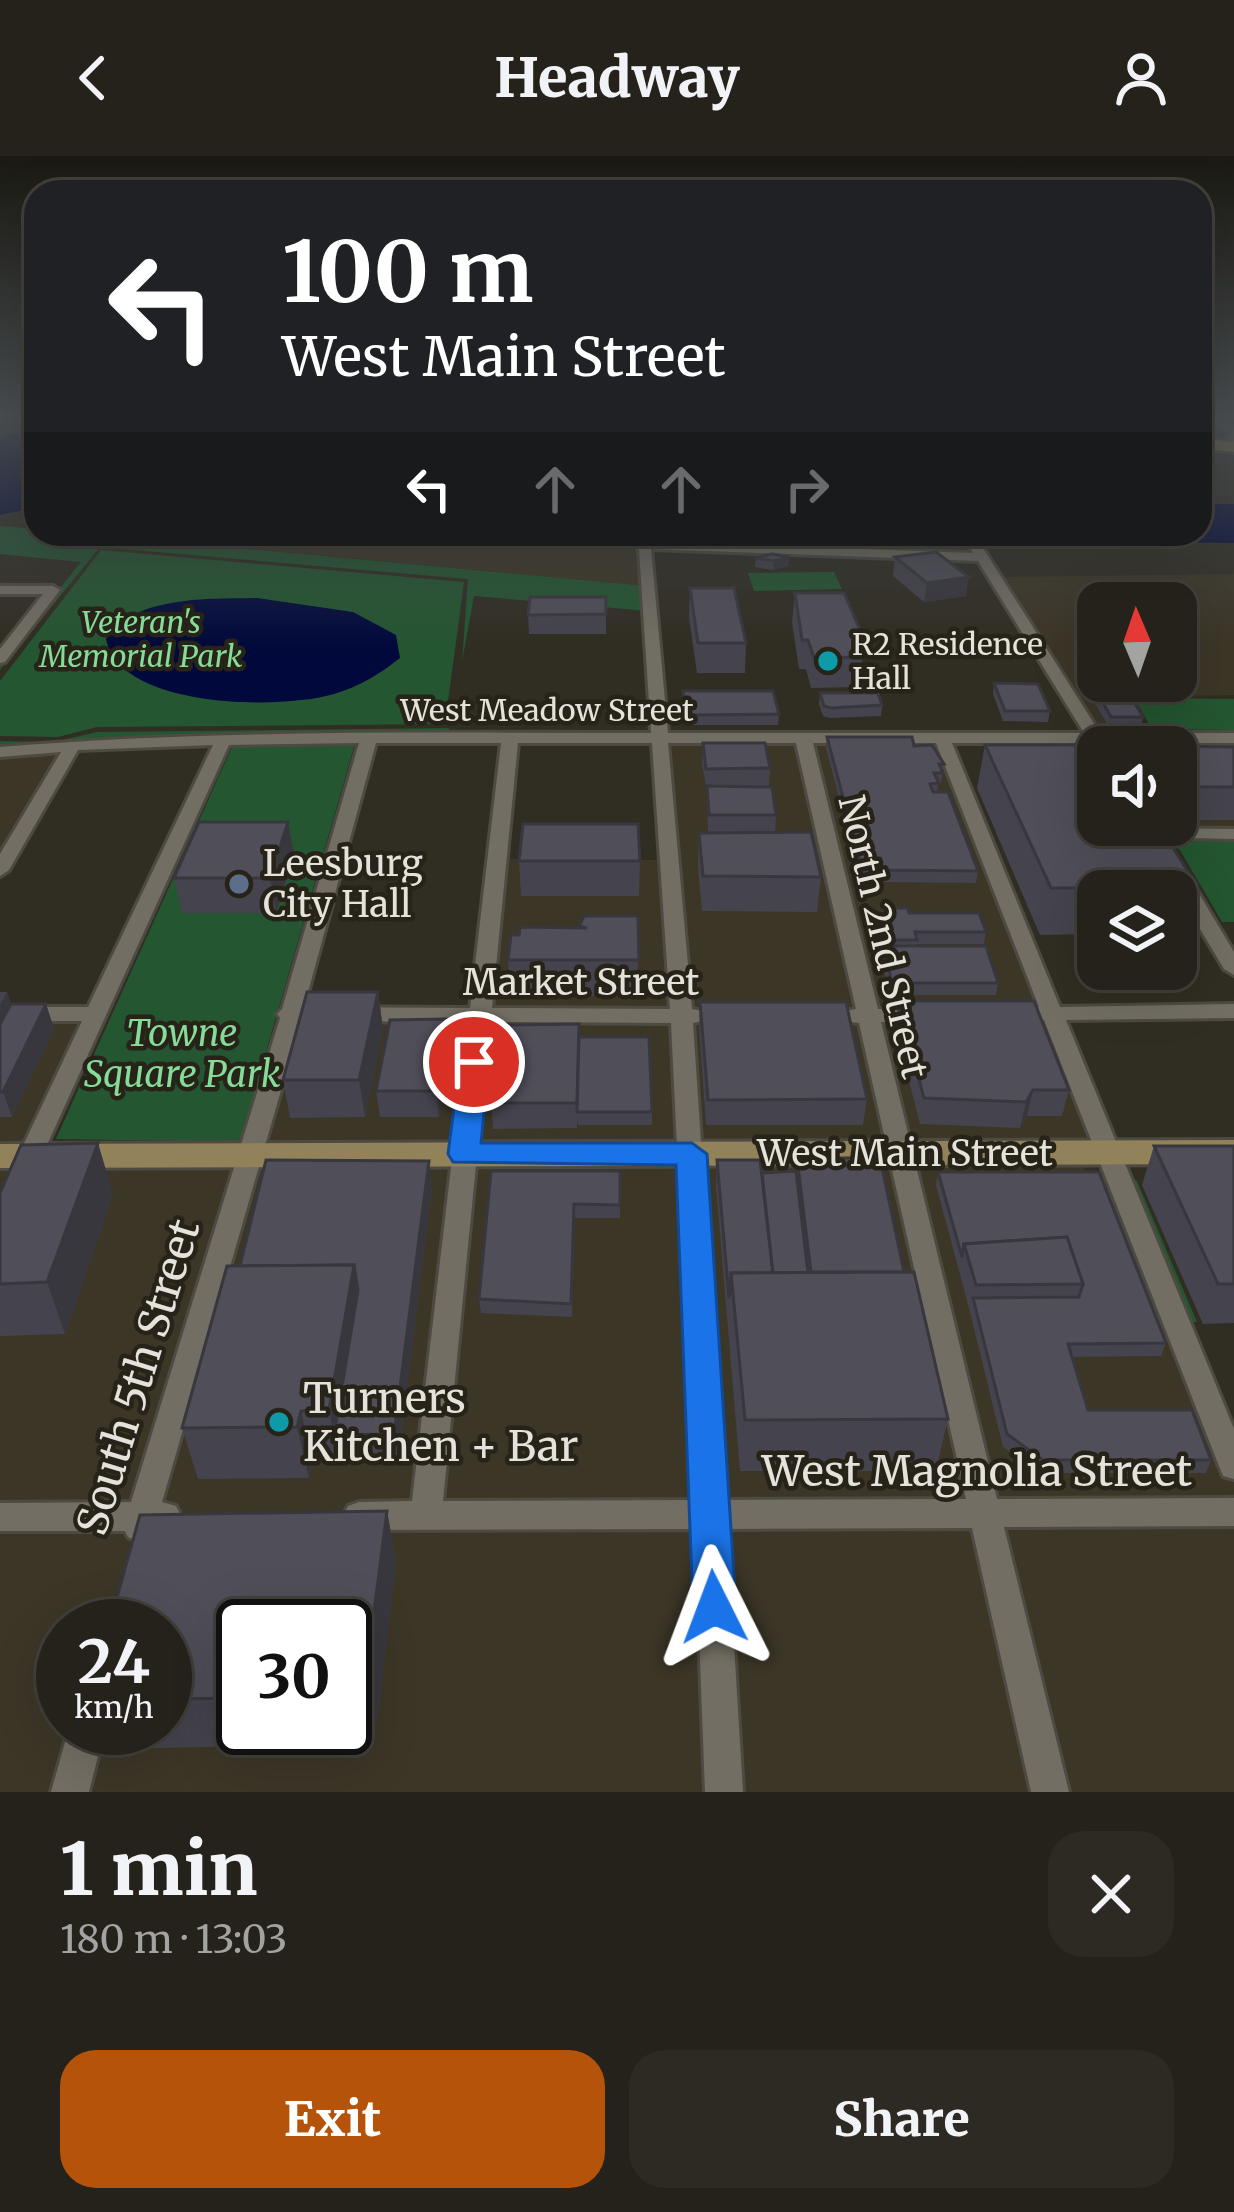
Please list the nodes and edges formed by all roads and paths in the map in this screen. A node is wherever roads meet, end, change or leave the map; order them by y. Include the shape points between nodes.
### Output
1 (644, 546) edge
2 (775, 546) edge
3 (975, 546) edge
4 (982, 557) junction
5 (0, 590) edge
6 (0, 659) edge
7 (1087, 726) edge
8 (656, 736) junction
9 (803, 736) junction
10 (941, 736) junction
11 (510, 737) junction
12 (369, 738) junction
13 (1234, 738) edge
14 (224, 739) junction
15 (1197, 739) edge
16 (1077, 741) edge
17 (73, 745) junction
18 (0, 752) edge
19 (1197, 832) edge
20 (1234, 834) edge
21 (1161, 846) edge
22 (1165, 853) edge
23 (0, 870) edge
24 (1197, 907) edge
25 (1234, 969) edge
26 (1234, 1011) edge
27 (0, 1014) edge
28 (97, 1014) junction
29 (288, 1014) junction
30 (1052, 1014) junction
31 (936, 1015) edge
32 (983, 1015) edge
33 (480, 1016) junction
34 (681, 1016) junction
35 (728, 1016) edge
36 (820, 1016) edge
37 (867, 1016) junction
38 (1234, 1152) edge
39 (1108, 1153) junction
40 (464, 1154) junction
41 (692, 1154) junction
42 (898, 1154) junction
43 (15, 1155) edge
44 (252, 1155) junction
45 (15, 1189) edge
46 (1234, 1466) edge
47 (1234, 1512) edge
48 (983, 1514) junction
49 (709, 1515) junction
50 (142, 1516) junction
51 (190, 1516) edge
52 (332, 1516) edge
53 (426, 1516) junction
54 (0, 1517) edge
55 (131, 1560) edge
56 (80, 1755) edge
57 (70, 1792) edge
58 (724, 1792) edge
59 (1050, 1792) edge

1 - 8 street
2 - 4 street
3 - 4 street
4 - 7 street
5 - 6 street via 51,590
8 - 9 street, West Meadow Street
8 - 11 street, West Meadow Street
8 - 34 street
9 - 10 street, West Meadow Street
9 - 37 street, North 2nd Street
10 - 16 street, West Meadow Street
10 - 30 street
11 - 12 street, West Meadow Street
11 - 33 street
12 - 14 street, West Meadow Street
12 - 29 street, South 5th Street
13 - 15 street, West Meadow Street
14 - 17 street, West Meadow Street
14 - 28 street
17 - 18 street, West Meadow Street
17 - 23 street
19 - 20 street
21 - 22 street
24 - 25 street
26 - 30 street
27 - 28 street
28 - 43 street
29 - 33 street, Market Street
29 - 44 street, South 5th Street
30 - 32 street
30 - 39 street
31 - 37 street
33 - 34 street, Market Street
33 - 40 street
34 - 35 street, Market Street
34 - 41 street
36 - 37 street
37 - 42 street, North 2nd Street
38 - 39 main road, West Main Street
39 - 42 main road, West Main Street
39 - 46 street
40 - 41 main road, West Main Street
40 - 44 main road, West Main Street
40 - 53 street
41 - 42 main road, West Main Street
41 - 49 street
42 - 48 street, North 2nd Street
43 - 44 main road, West Main Street
43 - 45 street
44 - 50 street, South 5th Street
47 - 48 street, West Magnolia Street
48 - 49 street, West Magnolia Street
48 - 59 street, North 2nd Street
49 - 53 street, West Magnolia Street
49 - 58 street
50 - 51 street
50 - 54 street
50 - 55 street, South 5th Street
52 - 53 street, West Magnolia Street
56 - 57 street

